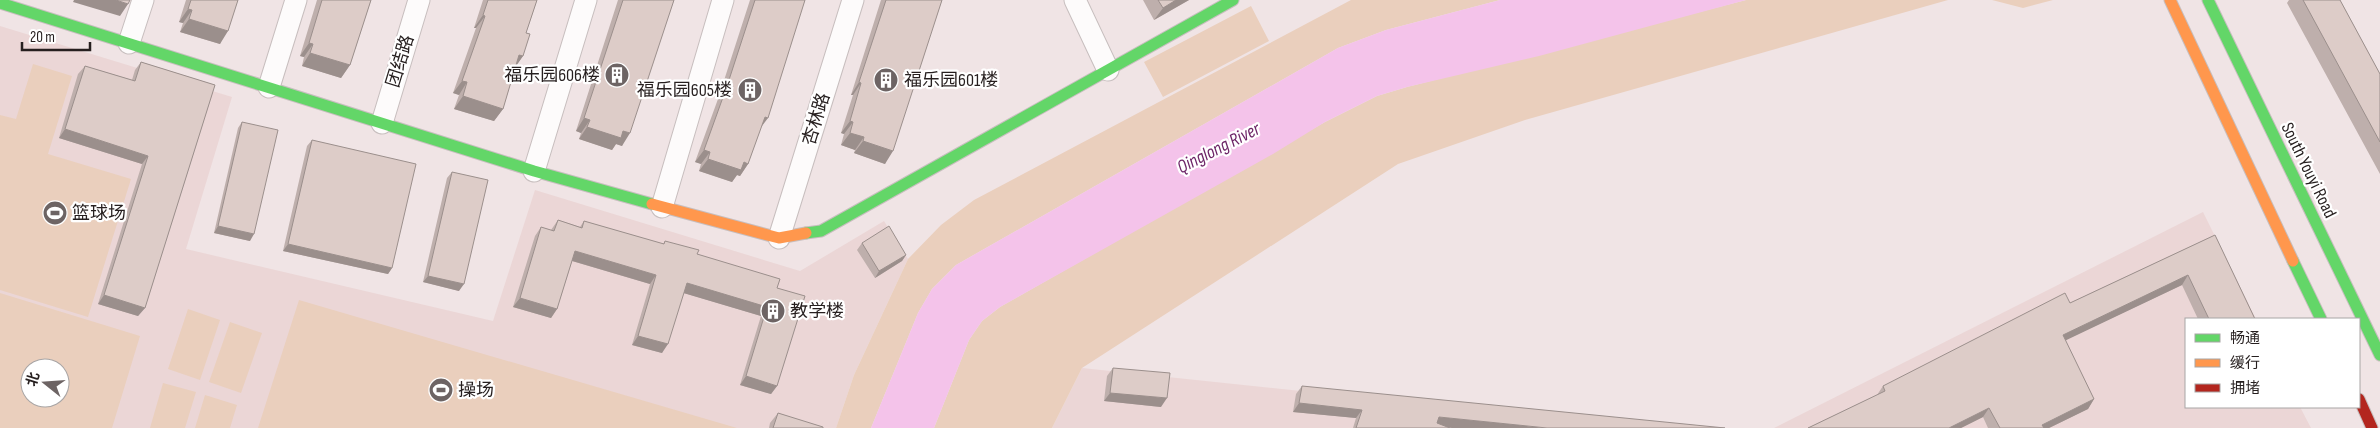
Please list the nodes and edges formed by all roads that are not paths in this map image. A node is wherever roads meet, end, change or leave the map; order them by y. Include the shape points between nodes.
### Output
1 (142, 0) edge
2 (296, 0) edge
3 (419, 0) edge
4 (586, 0) edge
5 (723, 0) edge
6 (853, 0) edge
7 (1075, 0) edge
8 (2171, 0) edge
9 (2208, 0) edge
10 (1229, 1) edge
11 (0, 2) edge
12 (130, 43) junction
13 (1108, 70) junction
14 (269, 88) junction
15 (382, 123) junction
16 (534, 171) junction
17 (662, 207) junction
18 (779, 238) junction
19 (2321, 318) edge
20 (2380, 355) edge
21 (2360, 401) edge
22 (2372, 428) edge

1 - 12 street
2 - 14 street
3 - 15 street, 团结路
4 - 16 street
5 - 17 street
6 - 18 street, 杏林路
7 - 13 street
8 - 19 street
9 - 20 street, South Youyi Road
10 - 13 street
11 - 12 street
12 - 14 street
13 - 18 street via 821,231
14 - 15 street
15 - 16 street
16 - 17 street
17 - 18 street
21 - 22 street

